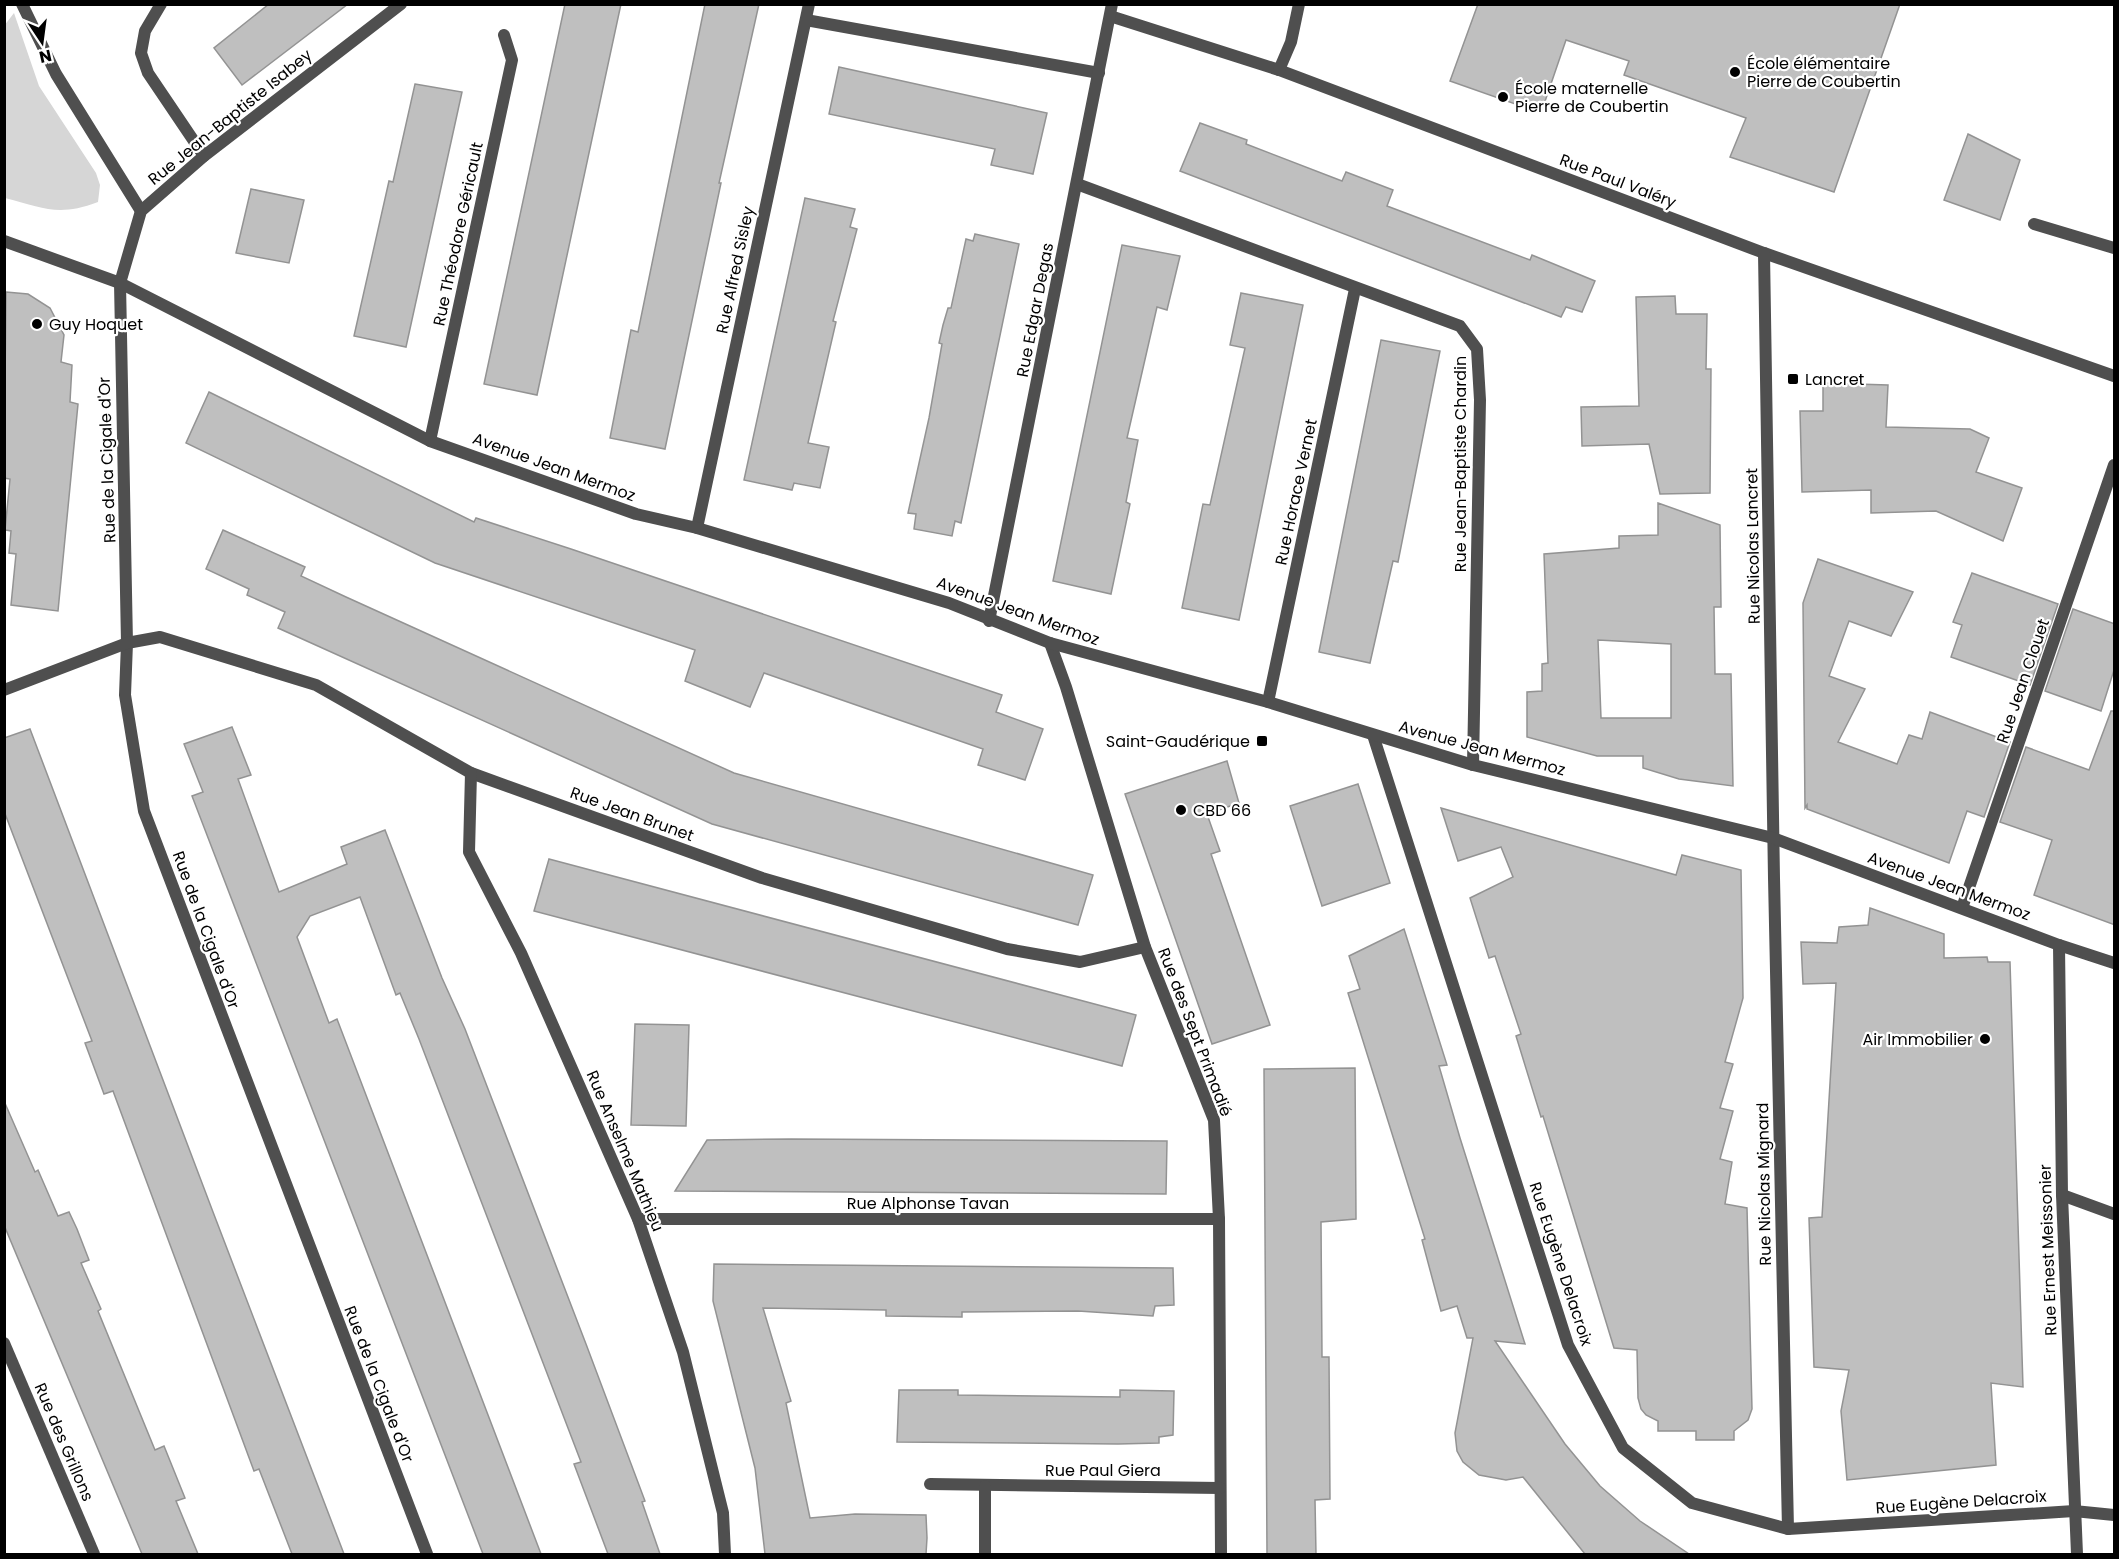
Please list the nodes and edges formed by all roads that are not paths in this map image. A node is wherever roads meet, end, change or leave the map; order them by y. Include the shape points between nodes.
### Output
1 (22, 4) edge
2 (161, 4) edge
3 (401, 4) edge
4 (809, 4) edge
5 (1299, 4) edge
6 (1111, 10) edge
7 (806, 20) junction
8 (504, 34) dead end
9 (1279, 70) junction
10 (1099, 73) junction
11 (204, 156) junction
12 (1077, 184) junction
13 (141, 211) junction
14 (2034, 224) dead end
15 (4, 242) edge
16 (2115, 249) edge
17 (1764, 253) junction
18 (120, 283) junction
19 (1355, 289) junction
20 (2115, 376) edge
21 (429, 441) junction
22 (2115, 465) edge
23 (697, 528) junction
24 (989, 621) junction
25 (1050, 643) junction
26 (127, 644) junction
27 (4, 690) edge
28 (1268, 702) junction
29 (1373, 735) junction
30 (1473, 765) junction
31 (471, 773) junction
32 (1773, 838) junction
33 (1962, 908) junction
34 (2059, 945) junction
35 (1145, 947) junction
36 (2115, 963) edge
37 (2062, 1195) junction
38 (2115, 1214) edge
39 (638, 1219) junction
40 (1219, 1219) junction
41 (4, 1343) edge
42 (930, 1484) dead end
43 (985, 1486) junction
44 (1220, 1488) junction
45 (2074, 1511) junction
46 (2115, 1515) edge
47 (1788, 1530) junction
48 (94, 1554) edge
49 (427, 1554) edge
50 (725, 1554) edge
51 (985, 1554) edge
52 (1221, 1554) edge
53 (2077, 1554) edge

1 - 13 street via 56,74
2 - 11 street via 145,30 141,53 148,73
3 - 11 street, Rue Jean-Baptiste Isabey
4 - 7 street, Rue Alfred Sisley
5 - 9 street via 1291,42
6 - 9 street, Rue Paul Valéry
6 - 10 street, Rue Edgar Degas
7 - 10 street
7 - 23 street, Rue Alfred Sisley
8 - 21 street, Rue Théodore Géricault via 512,60
9 - 17 street, Rue Paul Valéry
10 - 12 street, Rue Edgar Degas
11 - 13 street, Rue Jean-Baptiste Isabey
12 - 19 street, Rue Jean-Baptiste Chardin
12 - 24 street, Rue Edgar Degas
13 - 18 street
14 - 16 street
15 - 18 street, Avenue Jean Mermoz
17 - 20 street, Rue Paul Valéry
17 - 32 street, Rue Nicolas Lancret
18 - 21 street, Avenue Jean Mermoz
18 - 26 street, Rue de la Cigale d'Or
19 - 28 street, Rue Horace Vernet
19 - 30 street, Rue Jean-Baptiste Chardin via 1461,326 1477,349 1480,400
21 - 23 street, Avenue Jean Mermoz via 636,514
22 - 33 street, Rue Jean Clouet
23 - 24 street, Avenue Jean Mermoz via 949,603
24 - 25 street, Avenue Jean Mermoz
25 - 28 street, Avenue Jean Mermoz
25 - 35 street, Rue des Sept Primadié
26 - 27 street
26 - 31 street, Rue Jean Brunet via 160,637 316,685
26 - 49 street, Rue de la Cigale d'Or via 125,695 144,811
28 - 29 street, Avenue Jean Mermoz
29 - 30 street, Avenue Jean Mermoz
29 - 47 street, Rue Eugène Delacroix via 1574,1356 1623,1448 1692,1503
30 - 32 street, Avenue Jean Mermoz
31 - 35 street, Rue Jean Brunet via 762,878 1007,949 1080,962
31 - 39 street, Rue Anselme Mathieu via 469,852 521,953
32 - 33 street, Avenue Jean Mermoz
32 - 47 street, Rue Nicolas Mignard
33 - 34 street, Avenue Jean Mermoz
34 - 36 street, Avenue Jean Mermoz
34 - 37 street, Rue Ernest Meissonier
35 - 40 street, Rue des Sept Primadié via 1214,1120
37 - 38 street
37 - 45 street, Rue Ernest Meissonier
39 - 40 street, Rue Alphonse Tavan
39 - 50 street, Rue Anselme Mathieu via 683,1352 723,1513
40 - 44 street, Rue des Sept Primadié
41 - 48 street, Rue des Grillons
42 - 43 street, Rue Paul Giera
43 - 44 street, Rue Paul Giera
43 - 51 street
44 - 52 street, Rue des Sept Primadié
45 - 46 street, Rue Eugène Delacroix
45 - 47 street, Rue Eugène Delacroix
45 - 53 street, Rue Ernest Meissonier

